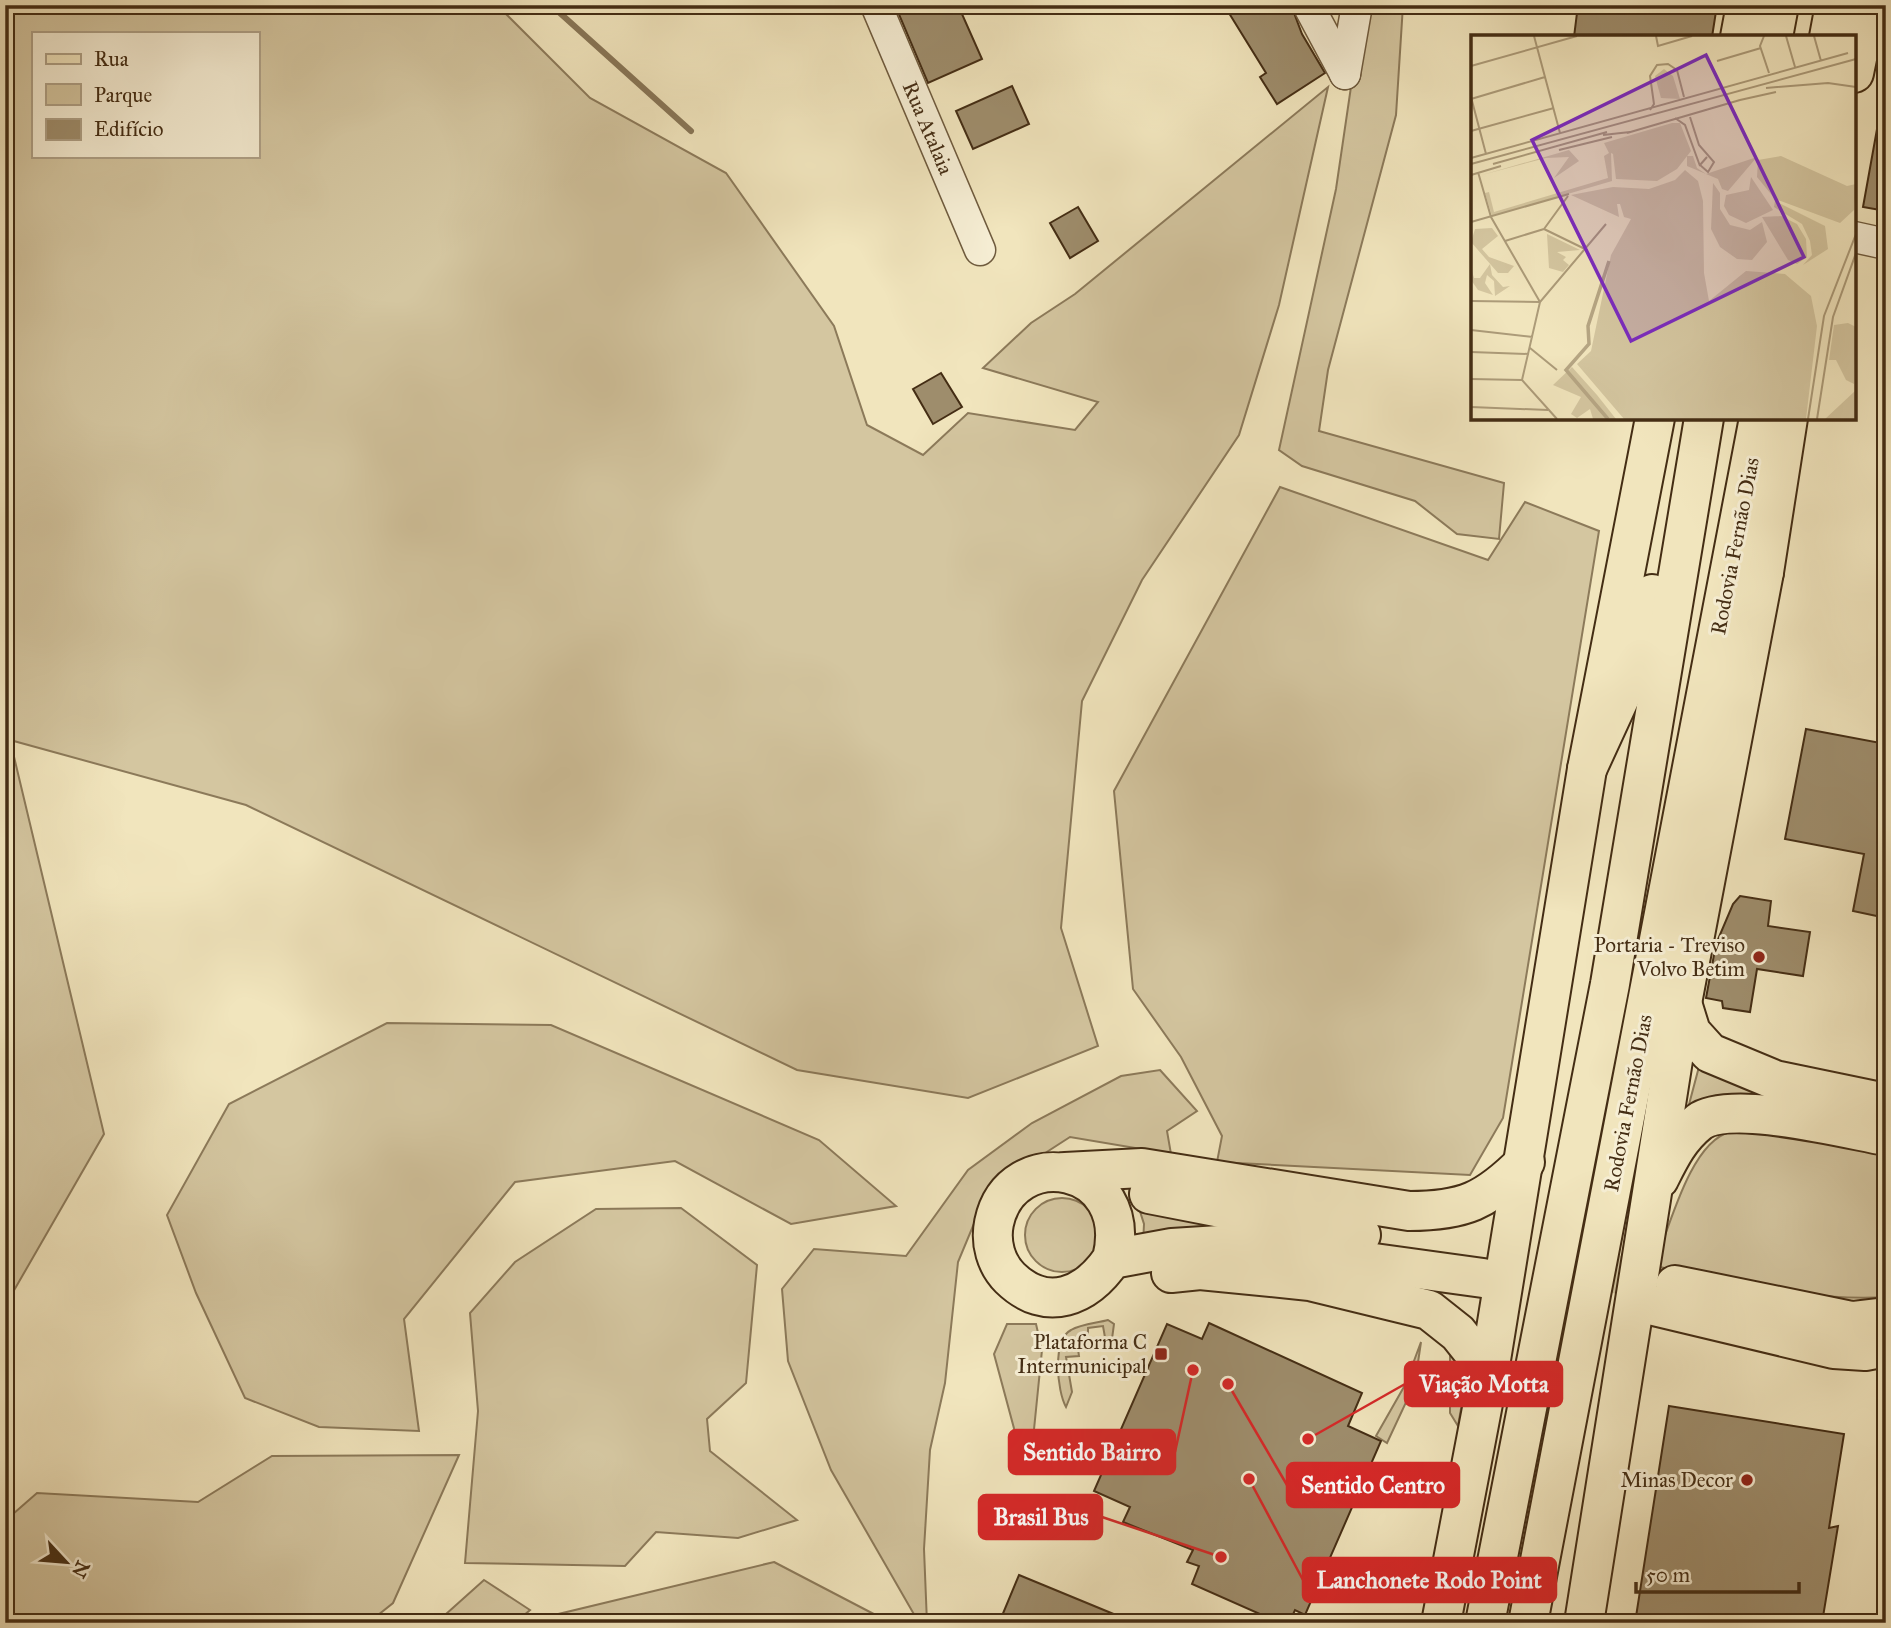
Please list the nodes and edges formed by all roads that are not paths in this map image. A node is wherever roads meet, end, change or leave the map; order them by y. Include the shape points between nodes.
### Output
1 (876, 5) edge
2 (1308, 5) edge
3 (1357, 5) edge
4 (1746, 5) edge
5 (1779, 5) edge
6 (1835, 5) edge
7 (1868, 5) edge
8 (1741, 35) edge
9 (1773, 35) edge
10 (1829, 35) edge
11 (1856, 63) edge
12 (1856, 237) edge
13 (1886, 244) edge
14 (980, 250) dead end
15 (1655, 420) edge
16 (1695, 420) edge
17 (1704, 420) edge
18 (1759, 420) edge
19 (1788, 420) edge
20 (1763, 572) junction
21 (1587, 769) junction
22 (1689, 783) junction
23 (1682, 1003) junction
24 (1886, 1102) edge
25 (1886, 1136) edge
26 (1525, 1163) junction
27 (1079, 1179) junction
28 (1648, 1200) junction
29 (1106, 1269) junction
30 (1886, 1317) edge
31 (1886, 1347) edge
32 (1489, 1372) junction
33 (1441, 1623) edge
34 (1485, 1623) edge
35 (1528, 1623) edge
36 (1584, 1623) edge

1 - 14 street, Rua Atalaia
2 - 3 street via 1345,74
4 - 8 main road
5 - 9 main road
6 - 10 main road
7 - 11 main road
12 - 13 street
15 - 21 main road
16 - 21 main road via 1633,669
17 - 34 main road, Rodovia Fernão Dias via 1610,984
18 - 22 main road, Rodovia Fernão Dias
19 - 20 main road, Rodovia Fernão Dias
20 - 22 main road
20 - 23 main road, Rodovia Fernão Dias
21 - 26 main road
22 - 35 main road, Rodovia Fernão Dias
23 - 24 main road via 1691,1032 1710,1053 1774,1080
23 - 28 main road, Rodovia Fernão Dias
25 - 28 main road via 1743,1111 1701,1120 1675,1146
26 - 27 main road via 1476,1202 1435,1211 1409,1211 1142,1167
26 - 32 main road
27 - 29 main road via 1108,1202 1116,1220 1117,1240
27 - 29 main road via 1042,1173 1023,1181 1007,1194 997,1212 994,1248 1007,1275 1040,1296 1076,1293
27 - 29 main road via 1369,1236 1485,1265 1237,1244 1172,1248
28 - 36 main road, Rodovia Fernão Dias
29 - 32 main road via 1200,1270 1310,1281 1390,1299 1429,1310 1458,1332
30 - 31 main road via 1852,1321 1653,1293 1834,1349
32 - 33 main road

